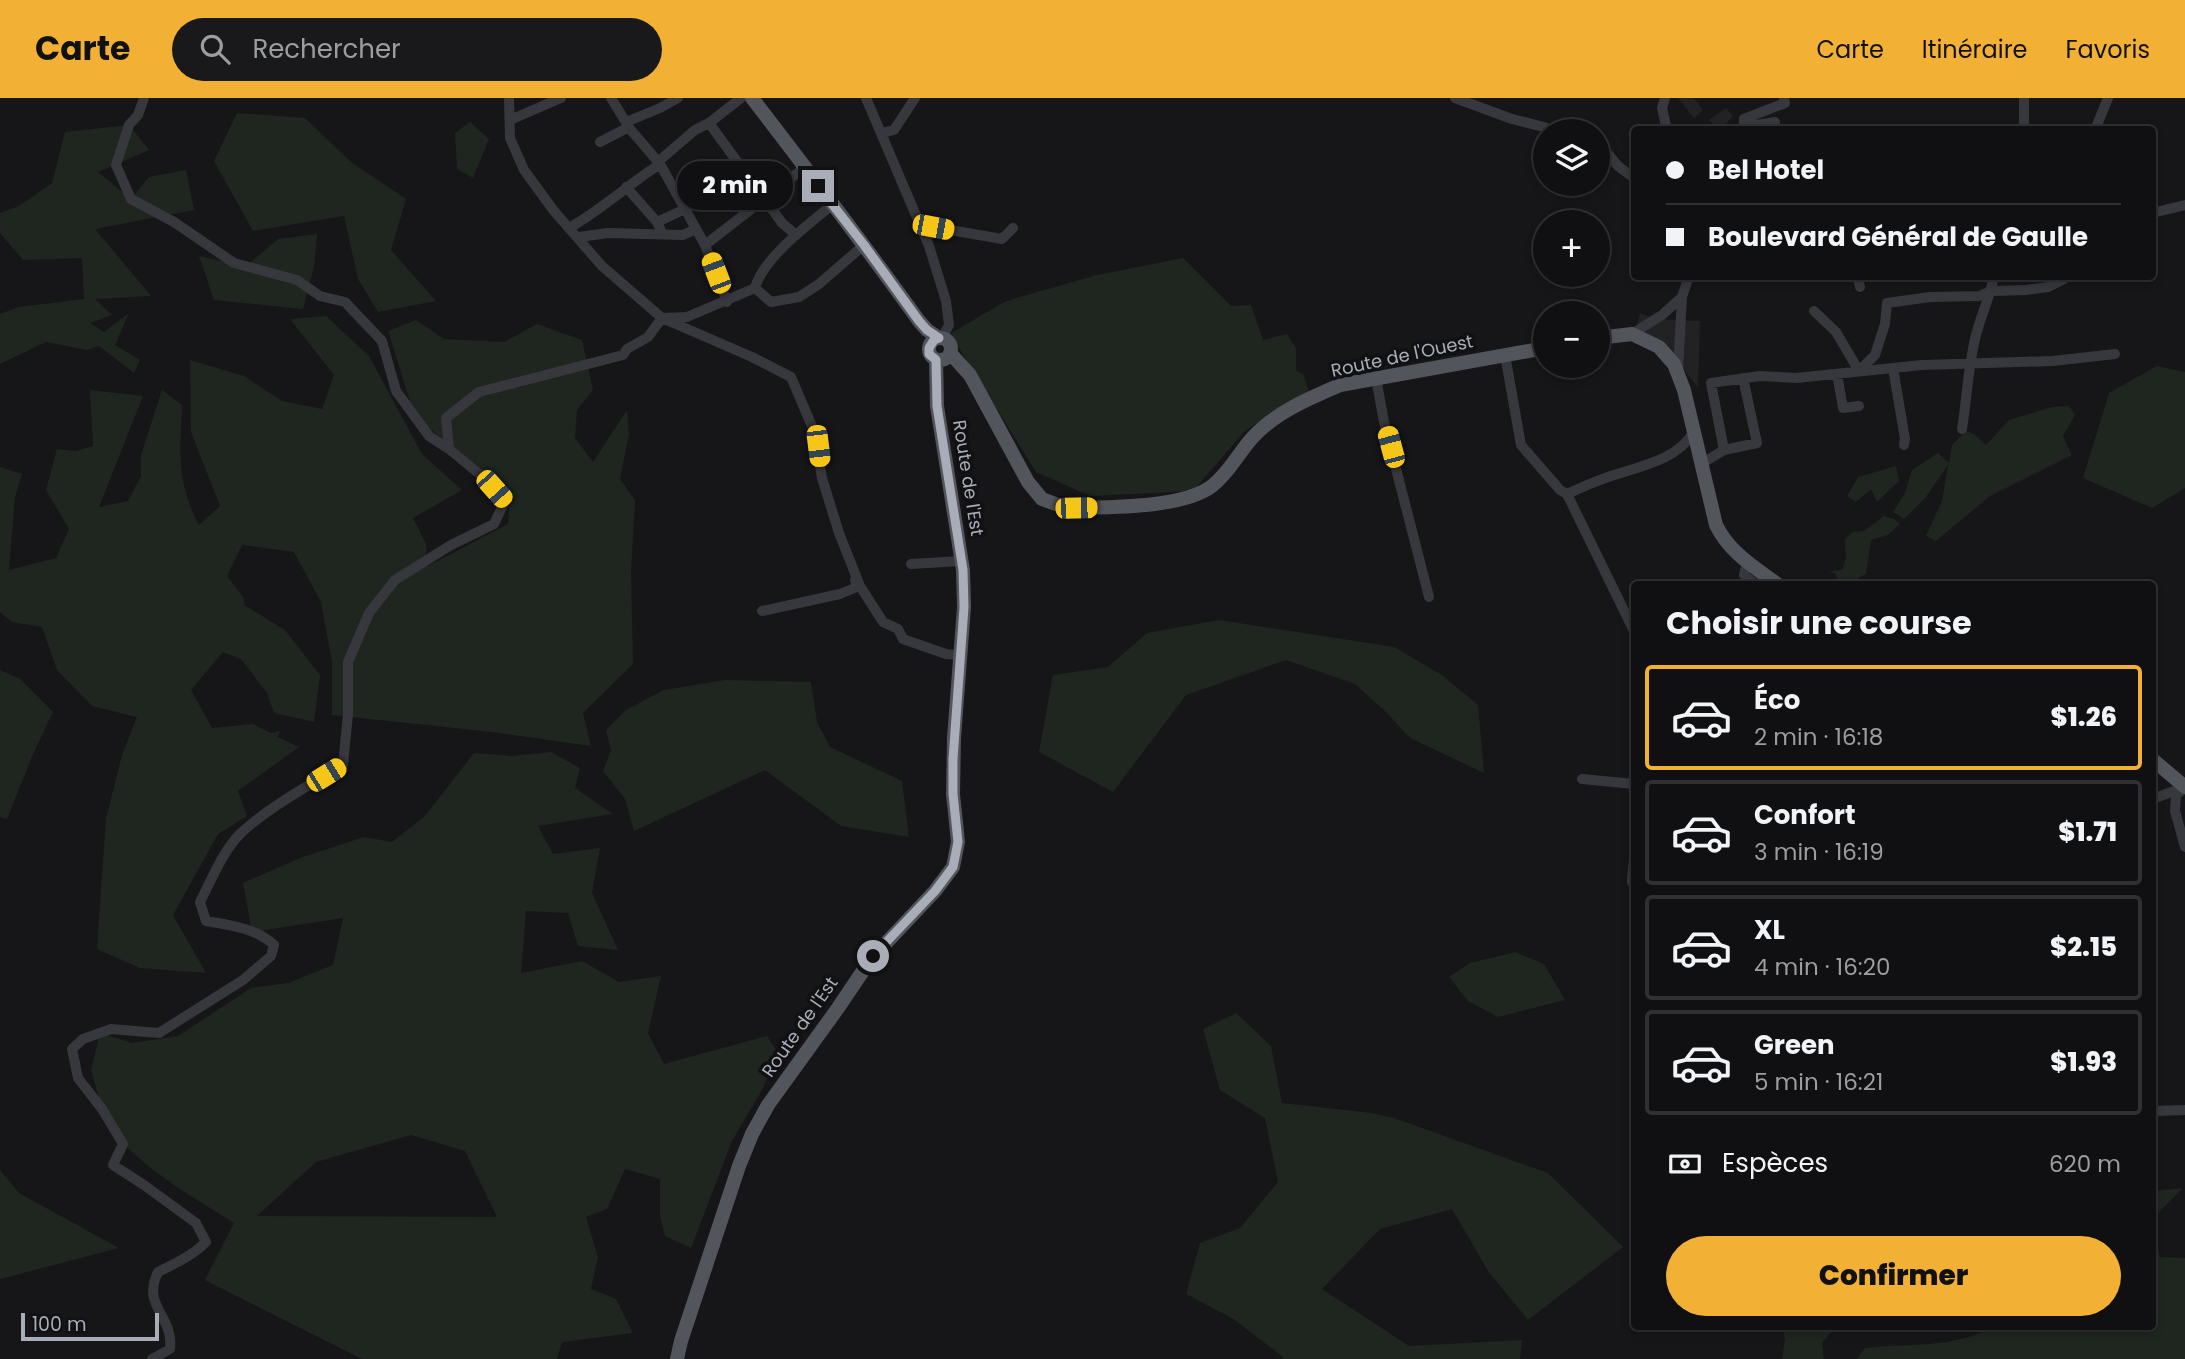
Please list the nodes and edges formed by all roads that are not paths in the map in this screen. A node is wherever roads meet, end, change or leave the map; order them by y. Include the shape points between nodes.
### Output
1 (144, 98) edge
2 (509, 98) edge
3 (561, 98) edge
4 (611, 98) edge
5 (678, 98) edge
6 (741, 98) edge
7 (752, 98) edge
8 (866, 98) edge
9 (915, 98) edge
10 (1455, 98) edge
11 (1665, 98) edge
12 (1784, 98) edge
13 (2024, 98) edge
14 (2108, 98) edge
15 (510, 120) junction
16 (709, 123) junction
17 (1533, 124) edge
18 (628, 125) junction
19 (1666, 126) edge
20 (1742, 126) edge
21 (2024, 126) edge
22 (2097, 126) edge
23 (600, 142) dead end
24 (887, 149) junction
25 (1610, 156) edge
26 (660, 164) junction
27 (804, 168) junction
28 (1631, 176) edge
29 (626, 187) junction
30 (765, 200) junction
31 (832, 205) junction
32 (2185, 205) edge
33 (685, 209) junction
34 (2156, 213) edge
35 (569, 228) junction
36 (660, 228) junction
37 (1013, 228) dead end
38 (696, 229) junction
39 (922, 230) junction
40 (796, 234) junction
41 (579, 237) junction
42 (705, 245) junction
43 (864, 245) junction
44 (1688, 280) edge
45 (1993, 280) edge
46 (2062, 280) edge
47 (755, 288) junction
48 (1991, 291) junction
49 (1682, 297) junction
50 (727, 302) junction
51 (1814, 311) dead end
52 (662, 318) junction
53 (1632, 334) junction
54 (1610, 337) edge
55 (938, 347) junction
56 (1533, 350) edge
57 (1504, 355) junction
58 (2115, 355) dead end
59 (1970, 365) junction
60 (1893, 368) junction
61 (1859, 371) junction
62 (1678, 373) junction
63 (1837, 374) junction
64 (1376, 378) junction
65 (1743, 378) junction
66 (1858, 406) dead end
67 (1962, 429) dead end
68 (1693, 433) junction
69 (1904, 445) dead end
70 (449, 449) junction
71 (1724, 450) junction
72 (1701, 464) junction
73 (1567, 494) junction
74 (961, 561) junction
75 (911, 564) dead end
76 (852, 570) junction
77 (1764, 581) edge
78 (1429, 597) dead end
79 (762, 611) dead end
80 (1631, 625) edge
81 (960, 655) junction
82 (2156, 762) edge
83 (1582, 779) dead end
84 (1631, 784) edge
85 (2185, 787) edge
86 (2156, 798) edge
87 (2185, 847) edge
88 (2185, 1110) edge
89 (2156, 1111) edge
90 (152, 1359) edge
91 (677, 1359) edge

1 - 70 street via 116,165 131,199 234,262 298,280 320,296 345,302 382,341 397,391 429,436
2 - 15 street
3 - 15 street
4 - 18 street
5 - 18 street
6 - 16 street
7 - 27 main road
8 - 24 street, Route de l'Est
9 - 24 street via 894,130 882,133
10 - 17 street
11 - 19 street
12 - 20 street via 1785,103 1744,119
13 - 21 street
14 - 22 street
15 - 35 street via 510,138 524,170
16 - 26 street via 695,130
16 - 30 street
18 - 23 street
18 - 26 street
24 - 39 street, Route de l'Est
25 - 28 street
26 - 29 street
26 - 33 street
27 - 30 street
27 - 31 main road
29 - 35 street
29 - 36 street
30 - 40 street
30 - 42 street
31 - 40 street
31 - 43 main road
32 - 34 street
33 - 36 street
33 - 38 street
35 - 41 street
36 - 38 street via 682,235
36 - 41 street
37 - 39 street via 1002,239 933,227
38 - 42 street
39 - 55 street, Route de l'Est via 946,301 949,325
40 - 47 street via 757,279
41 - 52 street via 597,261
42 - 50 street
43 - 47 street via 799,298 771,302
43 - 55 main road
44 - 49 street
45 - 48 street
46 - 48 street via 2048,287
47 - 50 street
48 - 59 street
48 - 61 street via 1979,296 1886,303 1875,355
49 - 53 street
49 - 62 street
50 - 52 street via 687,317
51 - 61 street via 1836,332
52 - 70 street via 648,337 623,355 479,391 446,418
52 - 76 street via 791,377 814,430 822,478
53 - 54 main road
53 - 62 main road via 1659,347
55 - 64 main road, Route de l'Ouest via 970,375 1028,482 1042,499 1076,508 1174,502 1211,487 1269,422 1340,385
55 - 74 main road, Route de l'Est via 937,406
56 - 57 main road, Route de l'Ouest
57 - 64 main road, Route de l'Ouest
57 - 73 street via 1521,445
58 - 59 street
59 - 60 street
59 - 67 street
60 - 61 street
60 - 69 street
61 - 63 street
62 - 68 main road
63 - 65 street
63 - 66 street via 1843,408
64 - 78 street
65 - 71 street via 1757,443
65 - 71 street via 1711,383
68 - 72 main road
68 - 73 street via 1675,452
70 - 90 street via 505,501 494,524 395,580 369,613 348,662 343,765 241,832 200,902 206,921 264,936 274,945 271,956 243,980 159,1033 111,1030 83,1039 72,1049 78,1079 123,1144 113,1165 196,1223 206,1242 158,1272 152,1284 154,1302 172,1334 170,1349
71 - 72 street
72 - 77 main road via 1719,531
73 - 80 street
74 - 75 street
74 - 81 main road, Route de l'Est
76 - 79 street via 857,587
76 - 81 street via 883,622 898,629 903,639
81 - 91 main road, Route de l'Est via 953,759 958,842 953,867 871,959 768,1105 738,1166
82 - 85 main road
83 - 84 street
86 - 87 street via 2185,788 2176,795 2175,811
88 - 89 street

